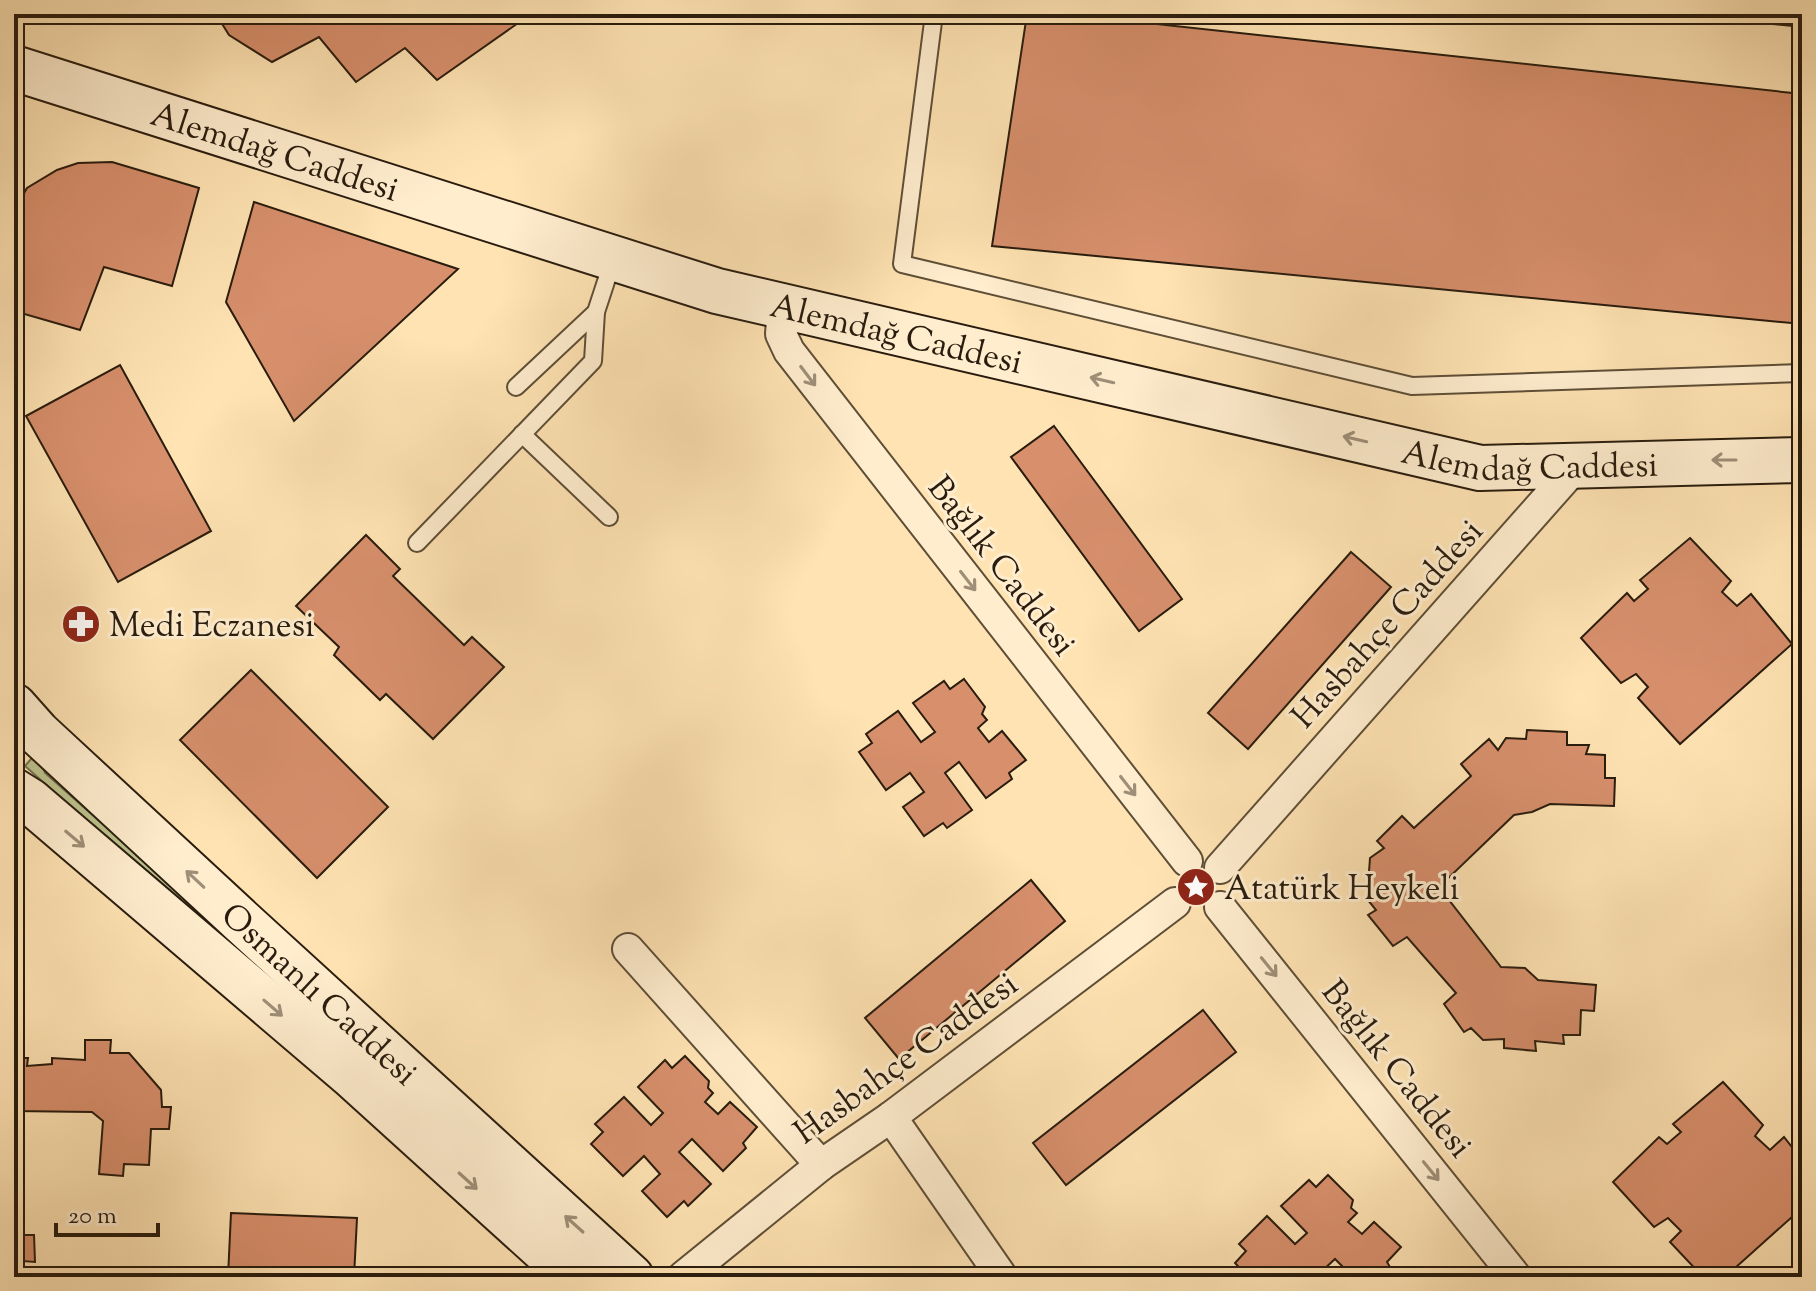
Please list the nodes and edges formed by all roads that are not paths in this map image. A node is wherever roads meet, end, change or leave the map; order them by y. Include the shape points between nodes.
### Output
1 (934, 14) edge
2 (14, 68) edge
3 (614, 259) junction
4 (783, 306) junction
5 (596, 312) junction
6 (1802, 373) edge
7 (516, 387) dead end
8 (522, 434) junction
9 (1802, 460) edge
10 (1577, 465) junction
11 (609, 517) dead end
12 (417, 543) dead end
13 (14, 706) edge
14 (14, 791) edge
15 (1187, 861) junction
16 (1220, 868) junction
17 (1175, 903) junction
18 (1220, 907) junction
19 (628, 949) dead end
20 (891, 1117) junction
21 (821, 1165) junction
22 (574, 1277) edge
23 (631, 1277) edge
24 (683, 1277) edge
25 (1002, 1277) edge
26 (1516, 1277) edge

1 - 6 lane via 902,264 1412,386
2 - 3 main road, Alemdağ Caddesi
3 - 4 main road, Alemdağ Caddesi
3 - 5 lane
10 -> 4 main road, Alemdağ Caddesi via 1480,468
4 -> 15 street, Bağlık Caddesi via 781,334 789,351
5 - 7 lane
5 - 8 lane via 593,361
8 - 11 lane
8 - 12 lane
9 -> 10 main road, Alemdağ Caddesi
10 - 16 street, Hasbahçe Caddesi
23 -> 13 main road, Osmanlı Caddesi
14 -> 22 main road, Osmanlı Caddesi via 339,1065
15 - 16 street via 1204,859
15 - 17 street via 1171,884
16 - 18 street via 1227,891
17 - 18 street via 1197,916
17 - 20 street, Hasbahçe Caddesi
18 -> 26 street, Bağlık Caddesi
19 - 21 street
20 - 21 street, Hasbahçe Caddesi
20 - 25 street
21 - 24 street, Hasbahçe Caddesi

